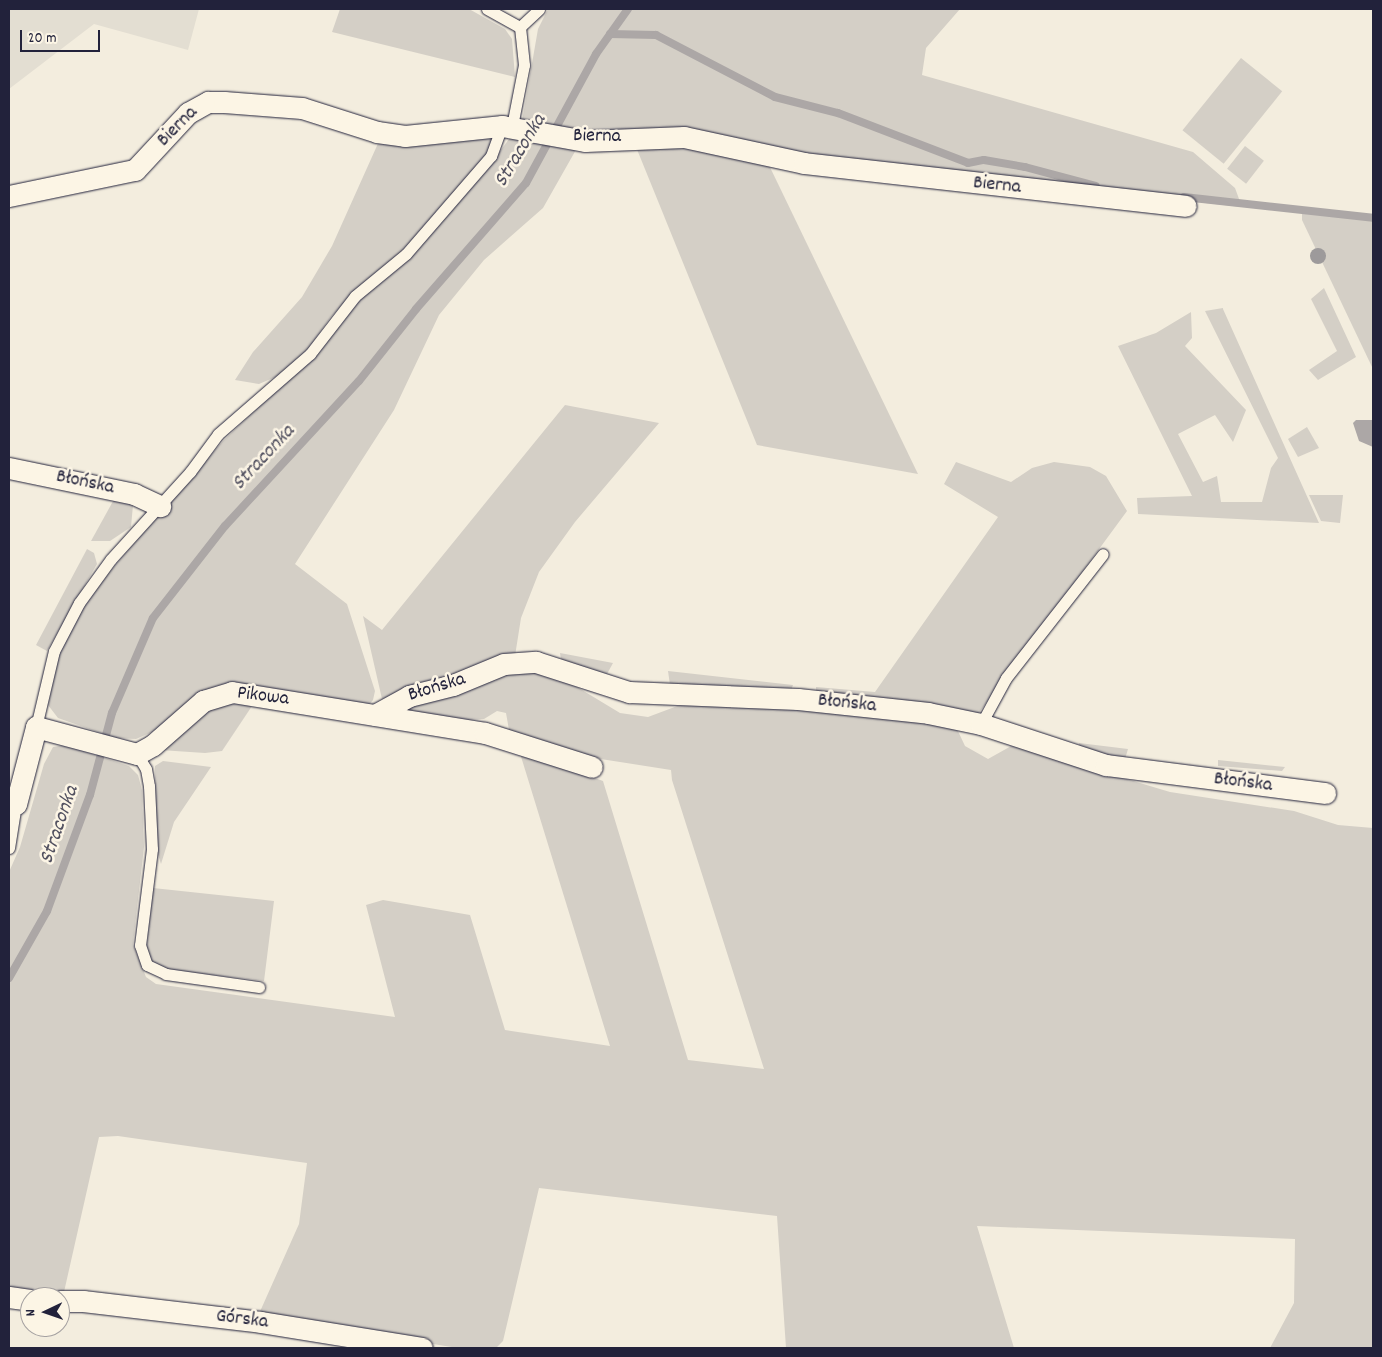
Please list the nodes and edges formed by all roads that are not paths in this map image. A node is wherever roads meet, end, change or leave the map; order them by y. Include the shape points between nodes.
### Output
1 (487, 9) edge
2 (539, 9) edge
3 (520, 28) junction
4 (507, 126) junction
5 (9, 196) edge
6 (1186, 206) dead end
7 (9, 468) edge
8 (160, 506) junction
9 (1103, 554) dead end
10 (376, 715) junction
11 (981, 724) junction
12 (36, 728) junction
13 (131, 753) junction
14 (592, 767) dead end
15 (1325, 793) dead end
16 (13, 803) edge
17 (9, 848) edge
18 (259, 987) dead end
19 (70, 1301) edge
20 (422, 1348) edge

1 - 3 lane
2 - 3 lane
3 - 4 lane via 524,65
4 - 5 street, Bierna via 405,136 377,132 302,108 208,102 188,113 135,170
4 - 6 street, Bierna via 585,141 684,137 804,163
4 - 8 lane via 491,156 406,254 355,296 303,360 218,434
7 - 8 street, Błońska via 134,494
8 - 12 lane via 112,559 79,602 54,651
9 - 11 lane via 1006,678
10 - 11 street, Błońska via 408,696 519,662 554,666 629,692 856,704
10 - 13 street, Pikowa via 232,692 203,701 153,745
10 - 14 street, Pikowa via 485,733
11 - 15 street, Błońska via 1106,765
12 - 13 street
12 - 16 street
13 - 18 lane via 146,769 149,786 152,849 140,944 147,965 166,974
16 - 17 lane
19 - 20 street, Górska via 261,1322

